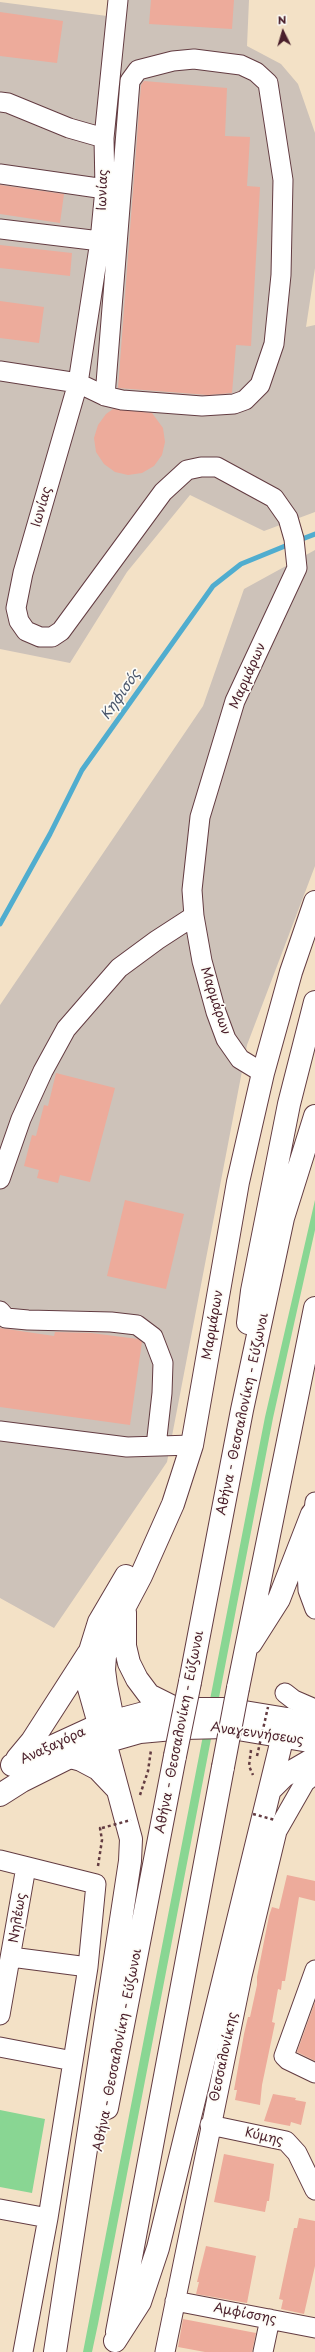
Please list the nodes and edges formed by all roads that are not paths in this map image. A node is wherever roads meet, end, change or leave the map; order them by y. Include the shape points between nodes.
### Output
1 (118, 0) edge
2 (0, 102) edge
3 (104, 138) junction
4 (0, 174) edge
5 (105, 189) junction
6 (0, 229) edge
7 (100, 242) junction
8 (0, 371) edge
9 (78, 383) junction
10 (105, 396) junction
11 (297, 568) joint
12 (315, 902) edge
13 (194, 916) junction
14 (315, 1002) edge
15 (263, 1073) junction
16 (315, 1116) edge
17 (0, 1179) edge
18 (315, 1308) edge
19 (0, 1311) edge
20 (242, 1410) junction
21 (2, 1433) edge
22 (192, 1445) junction
23 (156, 1446) junction
24 (314, 1510) edge
25 (154, 1543) junction
26 (125, 1605) junction
27 (315, 1609) edge
28 (90, 1651) junction
29 (245, 1652) junction
30 (285, 1693) dead end
31 (178, 1709) junction
32 (315, 1709) edge
33 (315, 1727) edge
34 (286, 1728) junction
35 (109, 1731) junction
36 (315, 1742) edge
37 (70, 1757) junction
38 (315, 1758) edge
39 (6, 1773) edge
40 (315, 1774) edge
41 (272, 1788) junction
42 (120, 1794) junction
43 (0, 1795) edge
44 (0, 1860) edge
45 (26, 1867) junction
46 (11, 1957) junction
47 (88, 1967) junction
48 (315, 1970) edge
49 (0, 2015) edge
50 (0, 2048) edge
51 (73, 2060) junction
52 (315, 2073) edge
53 (210, 2125) junction
54 (315, 2190) edge
55 (0, 2209) edge
56 (48, 2218) junction
57 (175, 2301) junction
58 (270, 2319) junction
59 (315, 2328) edge
60 (114, 2346) edge
61 (23, 2352) edge
62 (55, 2352) edge
63 (59, 2352) edge
64 (164, 2352) edge
65 (263, 2352) edge

1 - 3 street, Ιωνίας
2 - 3 street
3 - 5 street, Ιωνίας
4 - 5 street
5 - 7 street, Ιωνίας
6 - 7 street
7 - 9 street, Ιωνίας
8 - 9 street
9 - 10 street
9 - 11 street, Ιωνίας via 23,573 16,608 19,621 26,631 40,637 52,637 61,631 164,492 188,470 217,467 274,498 288,518 294,539
10 - 10 street via 164,404 220,406 245,400 260,386 274,344 281,275 282,180 268,83 256,72 241,65 194,58 172,61 138,70 130,81
11 - 13 street, Μαρμάρων via 235,701 200,817 192,890
12 - 15 main road via 291,972
13 - 15 street, Μαρμάρων via 202,961 226,1039 240,1059
13 - 17 street via 119,968 66,1029 21,1119
14 - 20 main road via 289,1104 252,1290
15 - 22 main road, Μαρμάρων via 238,1182
16 - 20 main road, Αθήνα - Θεσσαλονίκη - Εύζωνοι via 283,1218
18 - 29 main road
19 - 23 street via 6,1318 137,1325 153,1337 163,1363
20 - 63 main road, Αθήνα - Θεσσαλονίκη - Εύζωνοι, bridge
21 - 23 street via 127,1447
22 - 23 street
22 - 25 main road, Μαρμάρων via 173,1504
24 - 27 street via 308,1590
24 - 29 main road via 279,1599
25 - 26 main road, Μαρμάρων via 141,1576
25 - 28 main road, Μαρμάρων via 130,1568 112,1598 99,1622
26 - 31 main road via 125,1646 132,1672 149,1695
26 - 35 main road, Μαρμάρων via 113,1629 105,1656
28 - 35 main road, Μαρμάρων via 88,1685
28 - 39 main road via 32,1741
29 - 60 main road, bridge
30 - 32 street
31 - 34 main road, Αναγεννήσεως via 226,1709
31 - 35 main road, Αναγεννήσεως via 148,1712
33 - 34 main road, Αναγεννήσεως
34 - 35 main road, Αναγεννήσεως via 202,1727
34 - 36 main road, Αναγεννήσεως
34 - 41 main road
35 - 37 main road, Αναξαγόρα
35 - 39 main road, Αναξαγόρα
35 - 42 main road
37 - 42 main road via 98,1769
37 - 43 main road, Αναξαγόρα
38 - 41 main road via 290,1772
40 - 53 street, Θεσσαλονίκης via 305,1782 277,1831
41 - 60 main road via 158,2248 140,2302
42 - 62 main road via 132,1839 130,1861
44 - 45 street
45 - 46 street, Νηλέως
45 - 47 street via 96,1884
46 - 47 street
46 - 49 street, Νηλέως
47 - 51 street
48 - 52 street via 284,2056
50 - 51 street
51 - 56 street
53 - 54 street, Κύμης via 286,2141 297,2153
53 - 57 street, Θεσσαλονίκης
55 - 56 street
56 - 61 street
57 - 58 street, Αμφίσσης
57 - 64 street, Θεσσαλονίκης
58 - 59 street, Αμφίσσης
58 - 65 street

